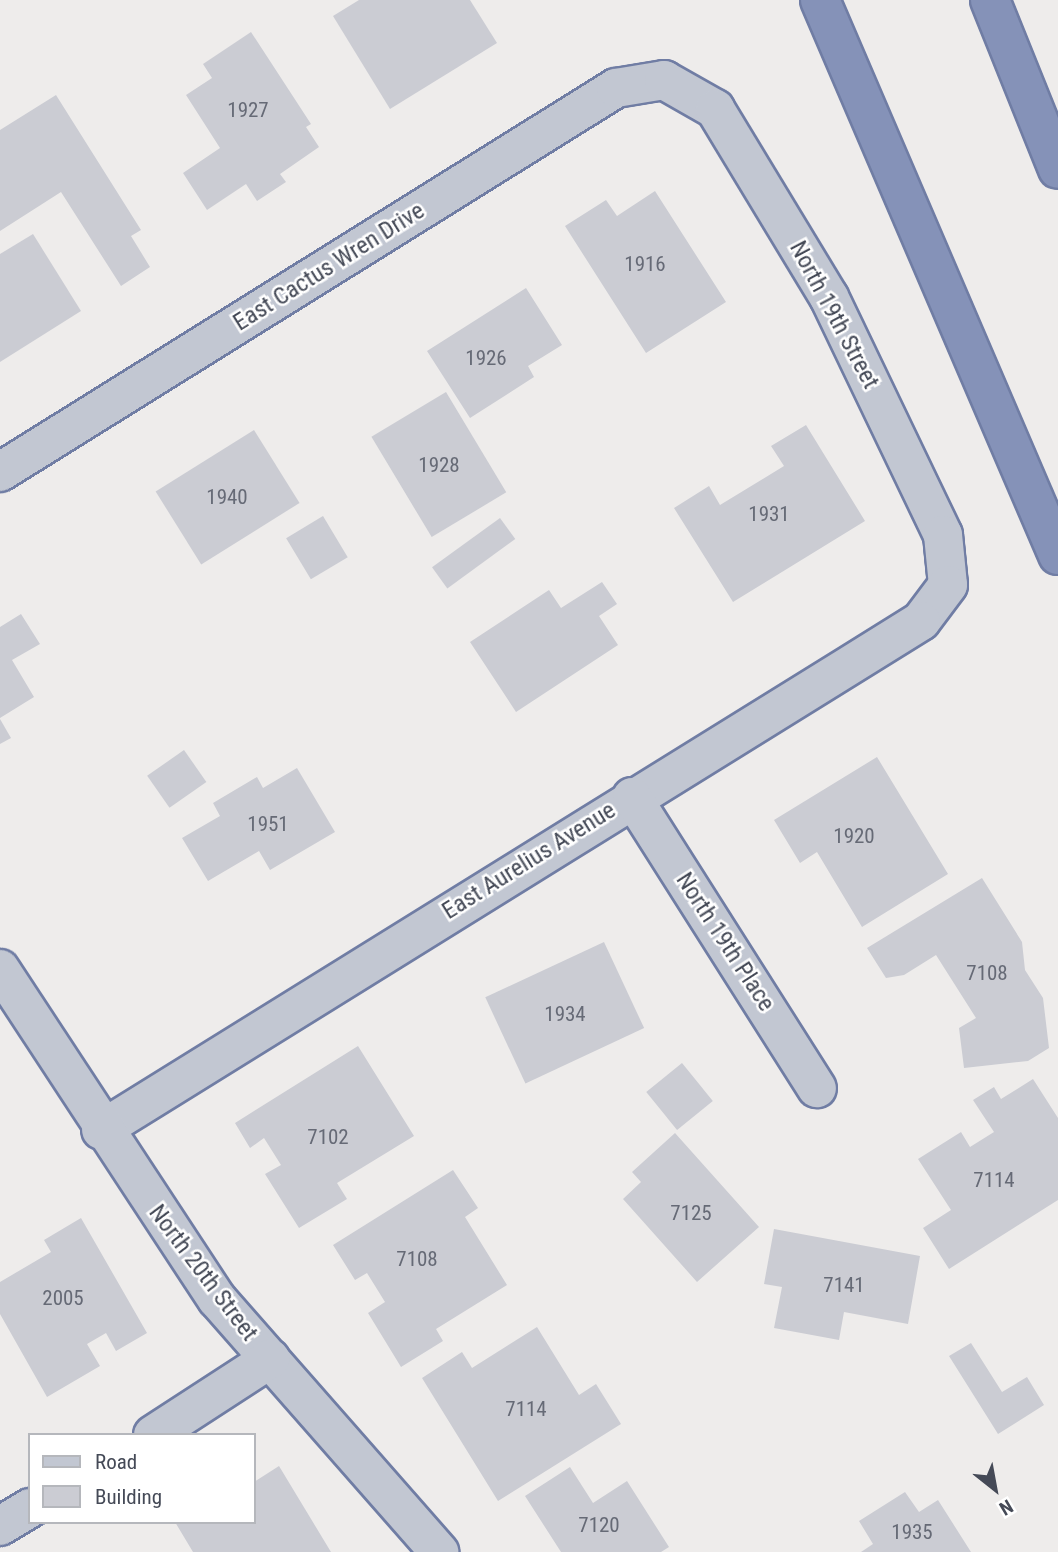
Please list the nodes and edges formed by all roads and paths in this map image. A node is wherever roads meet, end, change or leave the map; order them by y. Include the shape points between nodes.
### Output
1 (820, 0) edge
2 (990, 0) edge
3 (664, 80) joint
4 (1058, 169) edge
5 (0, 472) edge
6 (1058, 555) edge
7 (948, 585) joint
8 (632, 797) junction
9 (0, 969) edge
10 (817, 1088) dead end
11 (101, 1130) junction
12 (270, 1359) junction
13 (156, 1433) edge
14 (28, 1509) edge
15 (0, 1526) edge
16 (439, 1552) edge

1 - 6 highway
2 - 4 highway
3 - 5 street, East Cactus Wren Drive via 616,88
3 - 7 street, North 19th Street via 715,109 829,297 943,535
7 - 8 street, East Aurelius Avenue via 921,621
8 - 10 street, North 19th Place
8 - 11 street, East Aurelius Avenue
9 - 11 street, North 20th Street
11 - 12 street, North 20th Street via 217,1299
12 - 13 street
12 - 16 street, North 20th Street
14 - 15 street

